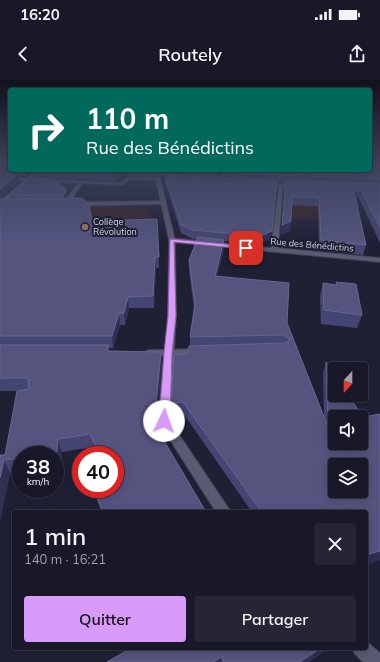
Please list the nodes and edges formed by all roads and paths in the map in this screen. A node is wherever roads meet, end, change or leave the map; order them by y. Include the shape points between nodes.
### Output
1 (18, 188) edge
2 (77, 188) edge
3 (160, 188) edge
4 (280, 188) edge
5 (164, 203) junction
6 (0, 204) edge
7 (10, 204) edge
8 (59, 204) edge
9 (66, 204) junction
10 (172, 240) junction
11 (274, 251) junction
12 (380, 260) edge
13 (213, 352) edge
14 (137, 353) edge
15 (168, 353) junction
16 (223, 510) edge
17 (363, 650) edge
18 (376, 662) edge

1 - 6 street
2 - 9 street
3 - 5 street
4 - 11 street
5 - 9 street
5 - 10 street
6 - 7 street
8 - 9 street
10 - 11 street, Rue des Bénédictins
10 - 15 street via 172,316
11 - 12 street, Rue des Bénédictins
13 - 15 street
14 - 15 street
15 - 16 street via 164,421
17 - 18 street

